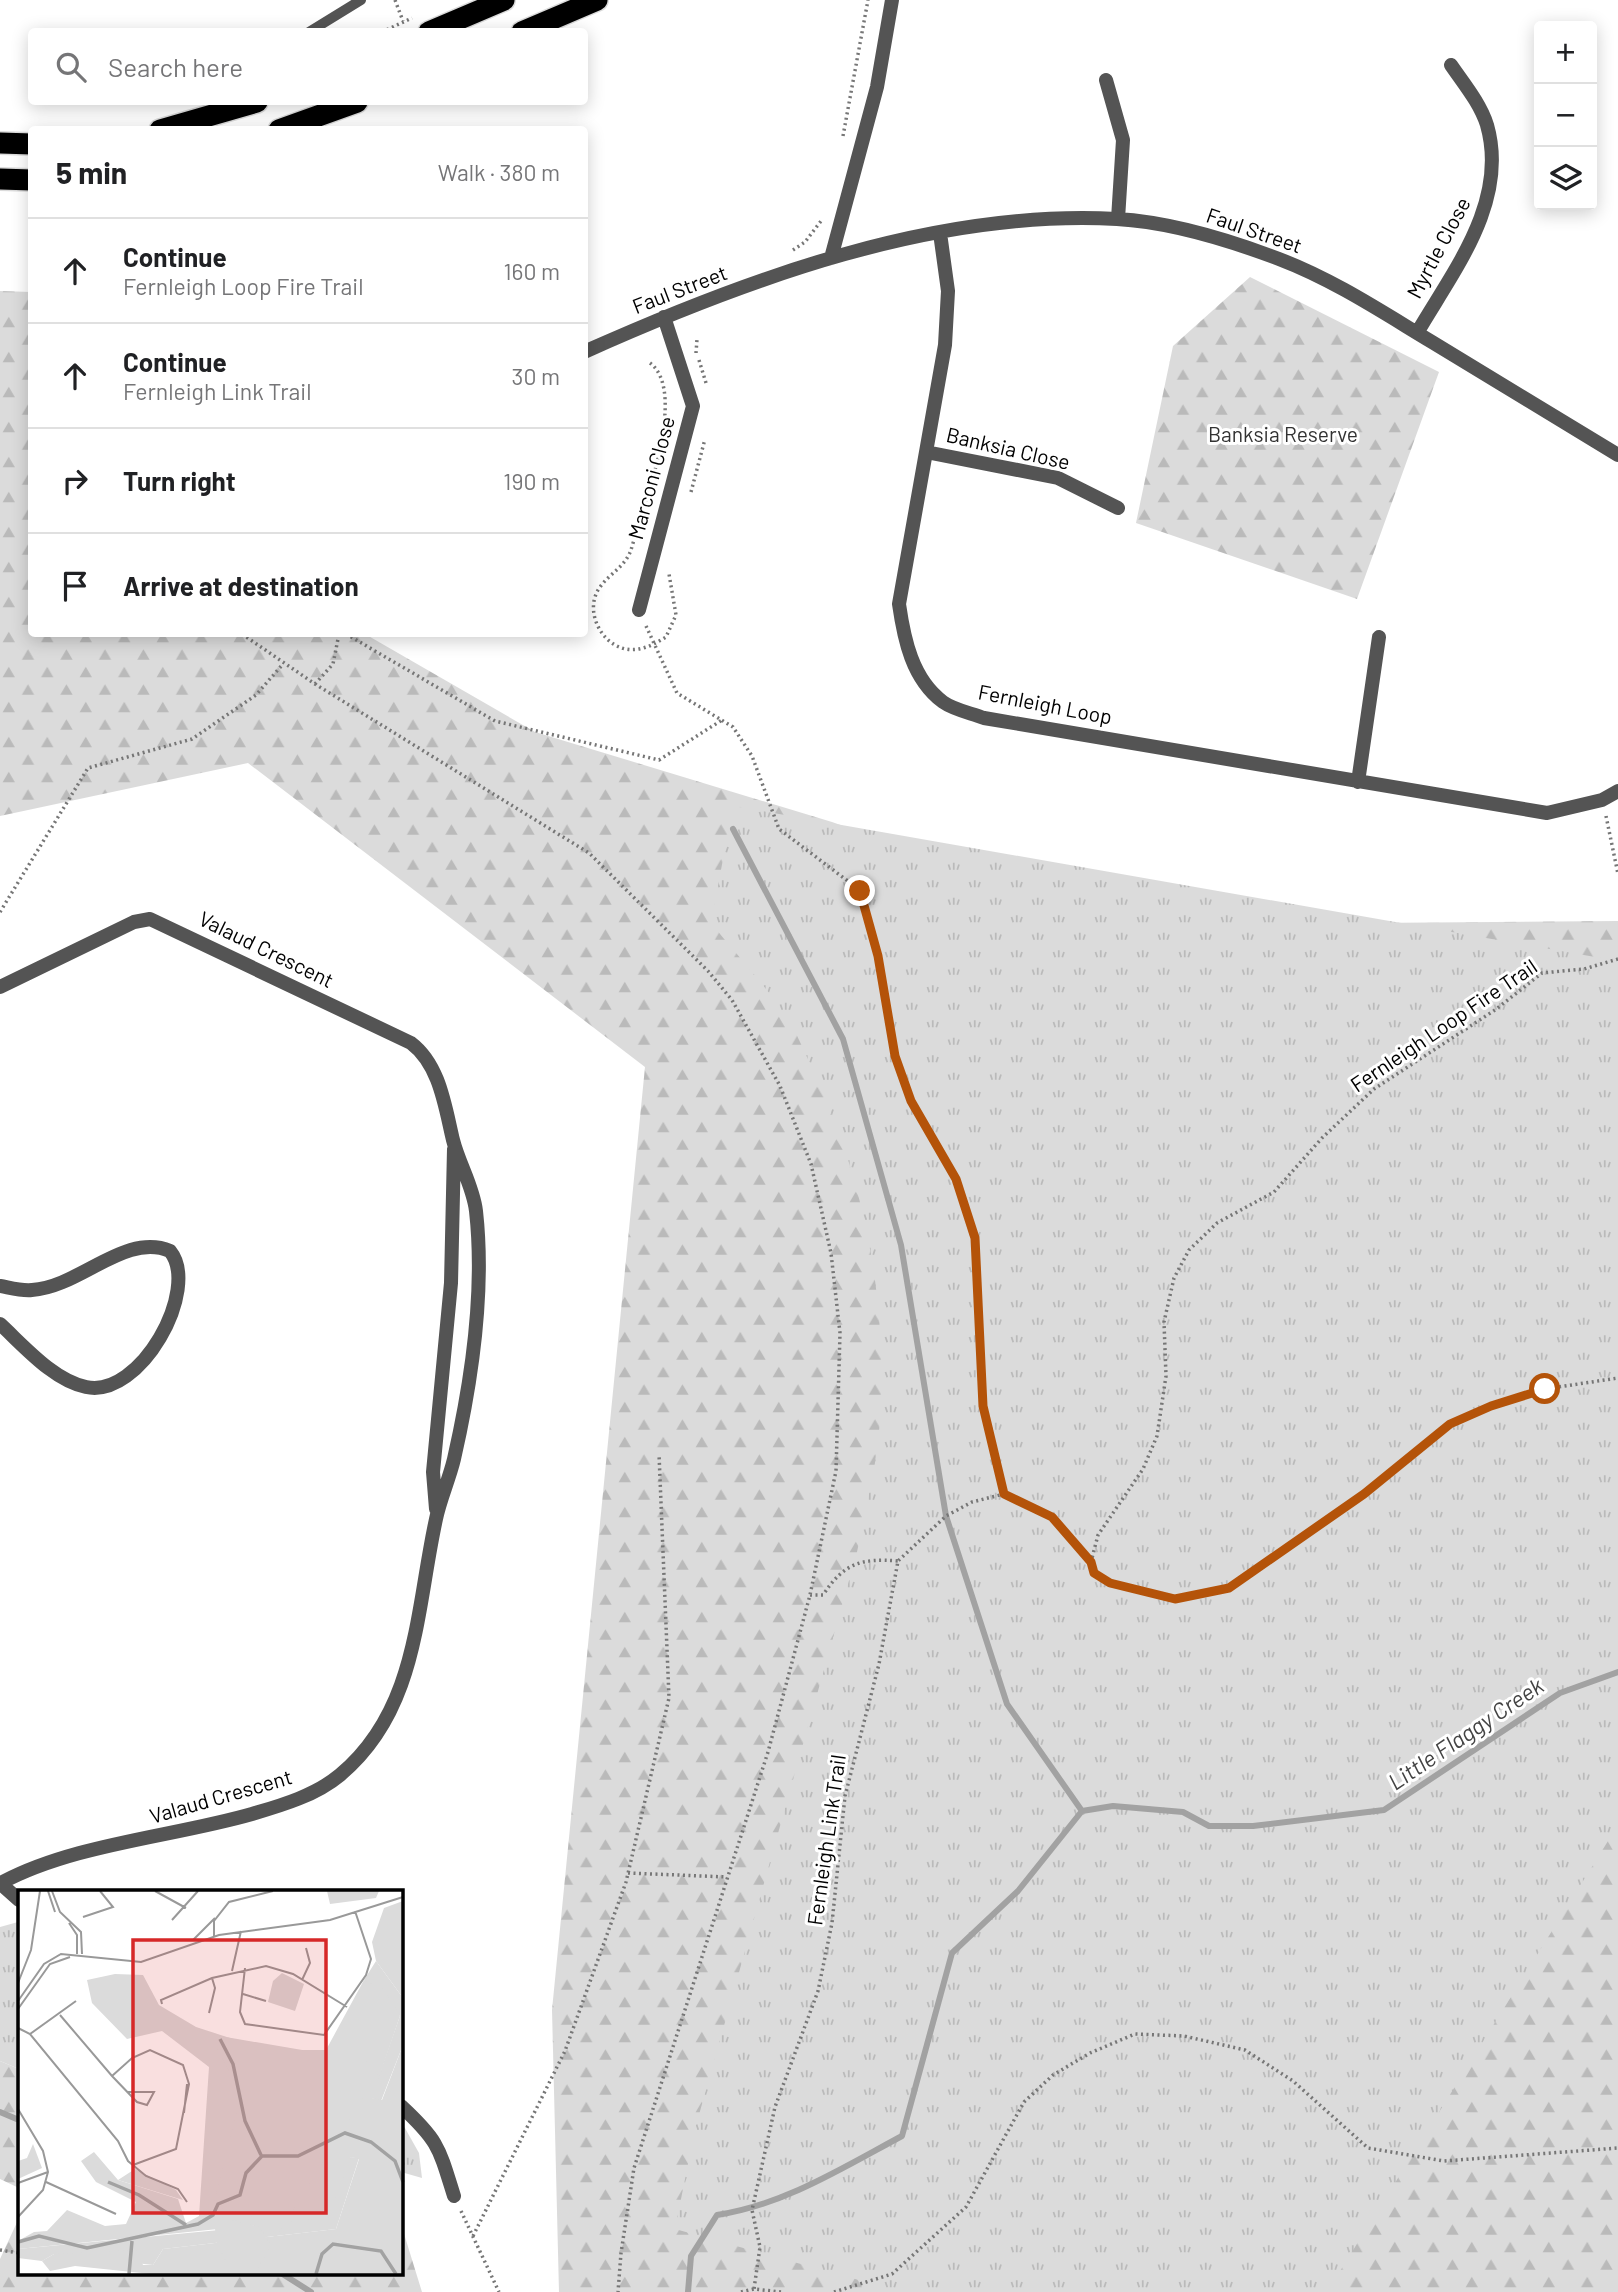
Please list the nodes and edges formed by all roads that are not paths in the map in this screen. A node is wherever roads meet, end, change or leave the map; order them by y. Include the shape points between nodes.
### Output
1 (361, 0) edge
2 (504, 0) edge
3 (597, 0) edge
4 (891, 0) edge
5 (316, 28) edge
6 (438, 28) edge
7 (531, 28) edge
8 (1451, 65) dead end
9 (1106, 80) dead end
10 (207, 105) edge
11 (248, 105) edge
12 (349, 105) edge
13 (197, 121) junction
14 (176, 126) edge
15 (290, 126) edge
16 (0, 144) edge
17 (28, 144) edge
18 (0, 179) edge
19 (28, 180) edge
20 (1118, 219) junction
21 (940, 233) junction
22 (831, 258) junction
23 (664, 317) junction
24 (1417, 333) junction
25 (588, 350) edge
26 (926, 452) junction
27 (1618, 455) edge
28 (1118, 508) dead end
29 (639, 610) road end
30 (1379, 636) dead end
31 (1358, 782) junction
32 (1618, 791) edge
33 (0, 987) edge
34 (454, 1144) junction
35 (0, 1286) edge
36 (0, 1324) edge
37 (436, 1518) junction
38 (0, 1883) edge
39 (18, 1898) edge
40 (402, 2107) edge
41 (454, 2196) road end

1 - 5 lane
2 - 6 highway
3 - 7 highway
4 - 22 street via 877,87
8 - 24 street, Myrtle Close via 1477,102 1487,126 1489,194 1481,222
9 - 20 street via 1123,139
10 - 13 lane
11 - 13 highway
12 - 15 highway
13 - 14 highway
16 - 17 highway
18 - 19 highway
20 - 21 street, Faul Street via 1013,221
20 - 24 street, Faul Street via 1197,233 1279,259 1343,288
21 - 22 street, Faul Street
21 - 26 street, Fernleigh Loop via 948,291 945,345
22 - 23 street, Faul Street
23 - 25 street, Faul Street
23 - 29 street, Marconi Close via 693,405
24 - 27 street, Faul Street
26 - 28 street, Banksia Close via 1058,478
26 - 31 street, Fernleigh Loop via 898,604 905,645 920,676 943,702 984,718
30 - 31 street
31 - 32 street, Fernleigh Loop via 1547,813 1602,800
33 - 34 street, Valaud Crescent via 134,922 150,919 411,1044 426,1058 445,1103
34 - 37 street, Valaud Crescent via 450,1283 434,1460
34 - 37 street, Valaud Crescent via 475,1208 479,1275 475,1336 454,1460
35 - 36 street via 33,1290 52,1286 141,1247 170,1251 179,1271 174,1300 159,1337 138,1368 120,1382 86,1388 67,1380
37 - 38 street, Valaud Crescent via 402,1688 366,1749 339,1776 302,1798 262,1811 45,1862
38 - 39 street
40 - 41 street via 438,2144

